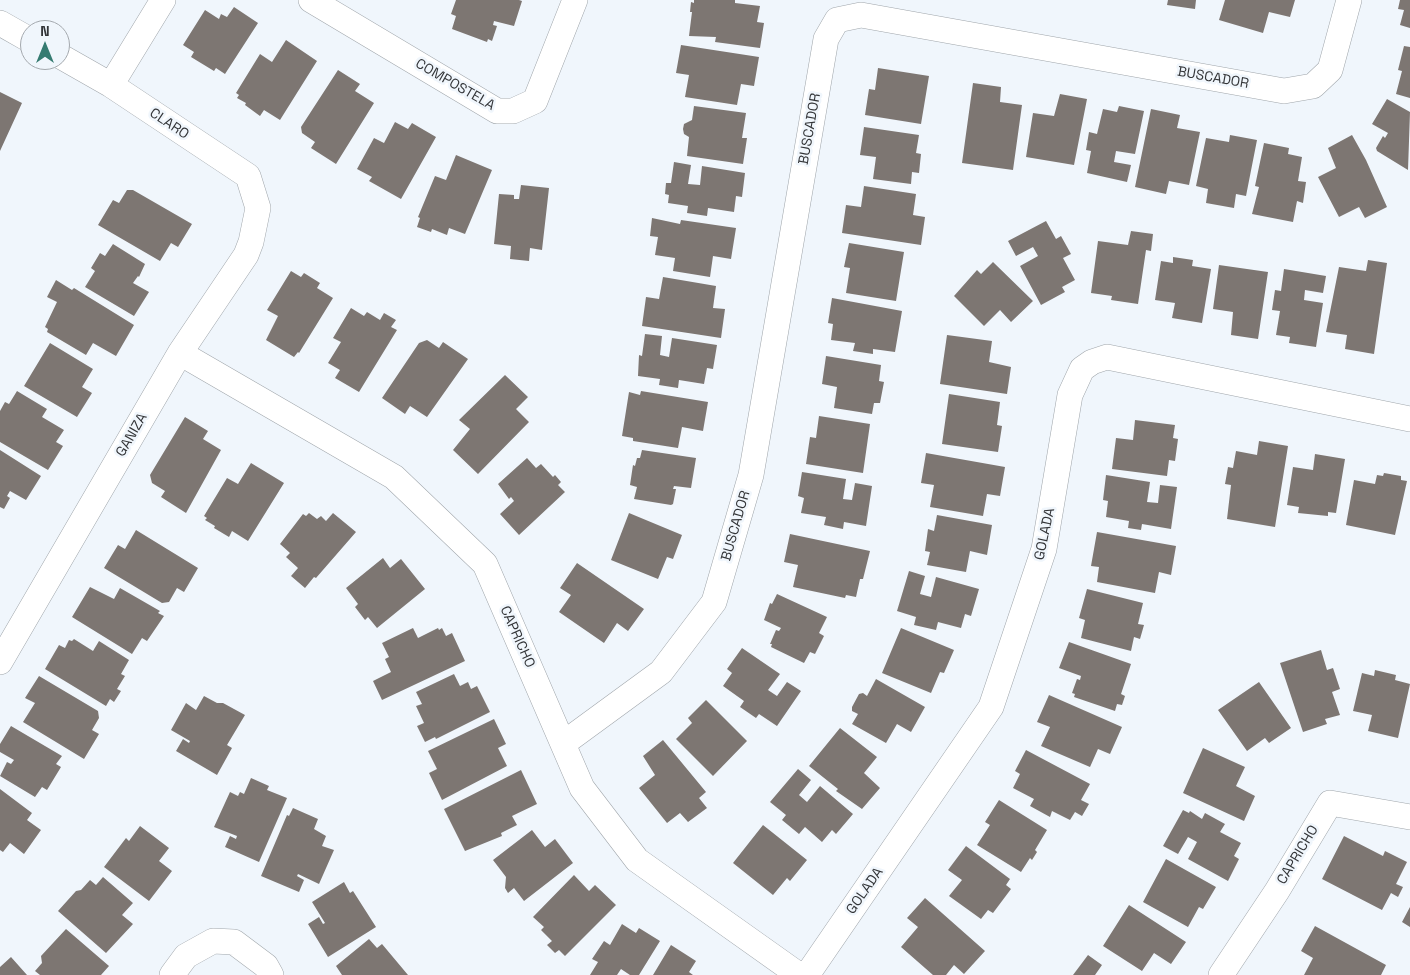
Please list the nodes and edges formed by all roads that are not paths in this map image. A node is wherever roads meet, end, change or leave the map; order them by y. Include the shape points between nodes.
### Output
1 (163, 0) edge
2 (311, 0) edge
3 (575, 0) edge
4 (1349, 0) edge
5 (0, 23) edge
6 (20, 34) edge
7 (70, 62) edge
8 (111, 85) junction
9 (258, 208) joint
10 (180, 353) junction
11 (1410, 419) edge
12 (0, 662) edge
13 (564, 743) junction
14 (1410, 817) edge
15 (172, 975) edge
16 (271, 975) edge
17 (799, 975) edge
18 (807, 975) edge
19 (1221, 975) edge

1 - 8 street
2 - 3 street, COMPOSTELA via 498,111 513,111 535,101
4 - 13 street, BUSCADOR via 1330,70 1313,86 1284,91 861,15 837,20 826,39 751,475 714,602 661,672
5 - 6 street
7 - 8 street, CLARO
8 - 9 street, CLARO via 248,176
9 - 10 street, GANIZA via 246,255
10 - 12 street, GANIZA
10 - 13 street, CAPRICHO via 394,477 486,564
11 - 18 street, GOLADA via 1107,357 1082,369 1070,395 1044,549 991,707
13 - 17 street, CAPRICHO via 582,788 637,860
14 - 19 street, CAPRICHO via 1330,803
15 - 16 street via 186,956 213,941 234,942 266,966

